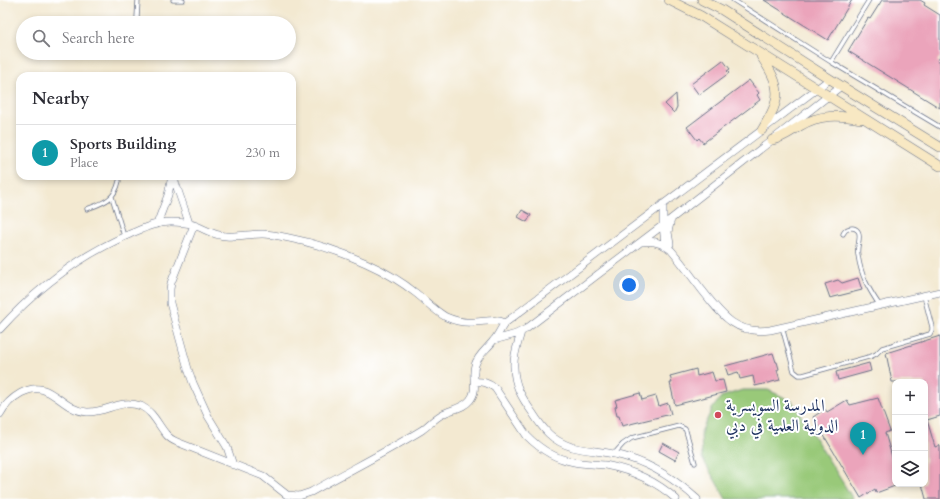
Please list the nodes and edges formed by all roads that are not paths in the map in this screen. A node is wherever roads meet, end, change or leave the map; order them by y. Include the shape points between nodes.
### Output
1 (138, 0) edge
2 (173, 0) edge
3 (183, 0) edge
4 (668, 0) edge
5 (702, 0) edge
6 (733, 0) edge
7 (869, 0) edge
8 (137, 16) edge
9 (759, 53) junction
10 (831, 62) junction
11 (830, 79) junction
12 (841, 86) junction
13 (816, 89) junction
14 (828, 96) junction
15 (868, 121) junction
16 (940, 127) edge
17 (762, 130) junction
18 (772, 140) junction
19 (940, 147) edge
20 (940, 166) edge
21 (172, 180) edge
22 (174, 180) edge
23 (119, 181) dead end
24 (112, 197) junction
25 (663, 204) junction
26 (87, 209) dead end
27 (671, 219) junction
28 (157, 224) junction
29 (191, 224) junction
30 (663, 225) junction
31 (843, 234) dead end
32 (124, 237) junction
33 (641, 242) junction
34 (665, 245) junction
35 (671, 250) junction
36 (940, 292) edge
37 (924, 296) junction
38 (880, 306) junction
39 (505, 323) junction
40 (782, 327) junction
41 (0, 330) edge
42 (521, 332) junction
43 (494, 340) junction
44 (475, 382) junction
45 (0, 414) edge
46 (614, 454) junction
47 (695, 463) dead end
48 (233, 464) junction
49 (676, 499) edge
50 (697, 499) edge

1 - 8 lane
2 - 3 lane
4 - 9 street via 700,16
5 - 11 street
6 - 10 lane
7 - 10 lane
9 - 13 street
9 - 17 street via 772,73 777,89 774,109
10 - 16 lane
11 - 12 street
11 - 13 street
12 - 14 street
12 - 19 street
13 - 14 street
13 - 17 street
14 - 15 street
14 - 18 street
15 - 18 street via 847,116 825,117 801,125
15 - 20 street
17 - 25 street
18 - 27 street
21 - 28 street
22 - 29 street
23 - 24 lane
24 - 26 lane
24 - 32 lane
25 - 30 street
25 - 39 street
27 - 30 street
27 - 35 street via 668,232
28 - 29 street
28 - 32 street
29 - 39 street via 225,236 263,234 316,244 386,273 451,319
29 - 48 street via 171,283 170,303 193,383 212,423 228,447
30 - 33 street
30 - 34 street
31 - 38 lane via 850,228 858,231 860,237 857,253 864,279
32 - 41 street via 53,280 32,297
33 - 34 street via 651,241
33 - 42 street
34 - 35 street
35 - 40 street via 717,309 730,321 753,330
36 - 37 street
37 - 38 street
37 - 40 lane via 932,328 930,334 882,348 872,356 803,375 794,371
38 - 40 street
39 - 43 street
42 - 43 street
42 - 46 street via 514,361 515,380 523,399 543,429 555,439 573,447
43 - 44 street via 476,363
44 - 48 street via 474,394 468,403 442,415 422,430 305,495 287,495 263,476
44 - 49 street via 487,383 495,388 527,436 549,453 566,460 606,465 630,472 652,482
45 - 48 street via 14,397 34,388 44,389 66,405 81,411 98,412 119,404 136,405 150,412 172,439
46 - 47 lane via 632,438 679,426 686,431
46 - 50 street via 654,468 677,482

